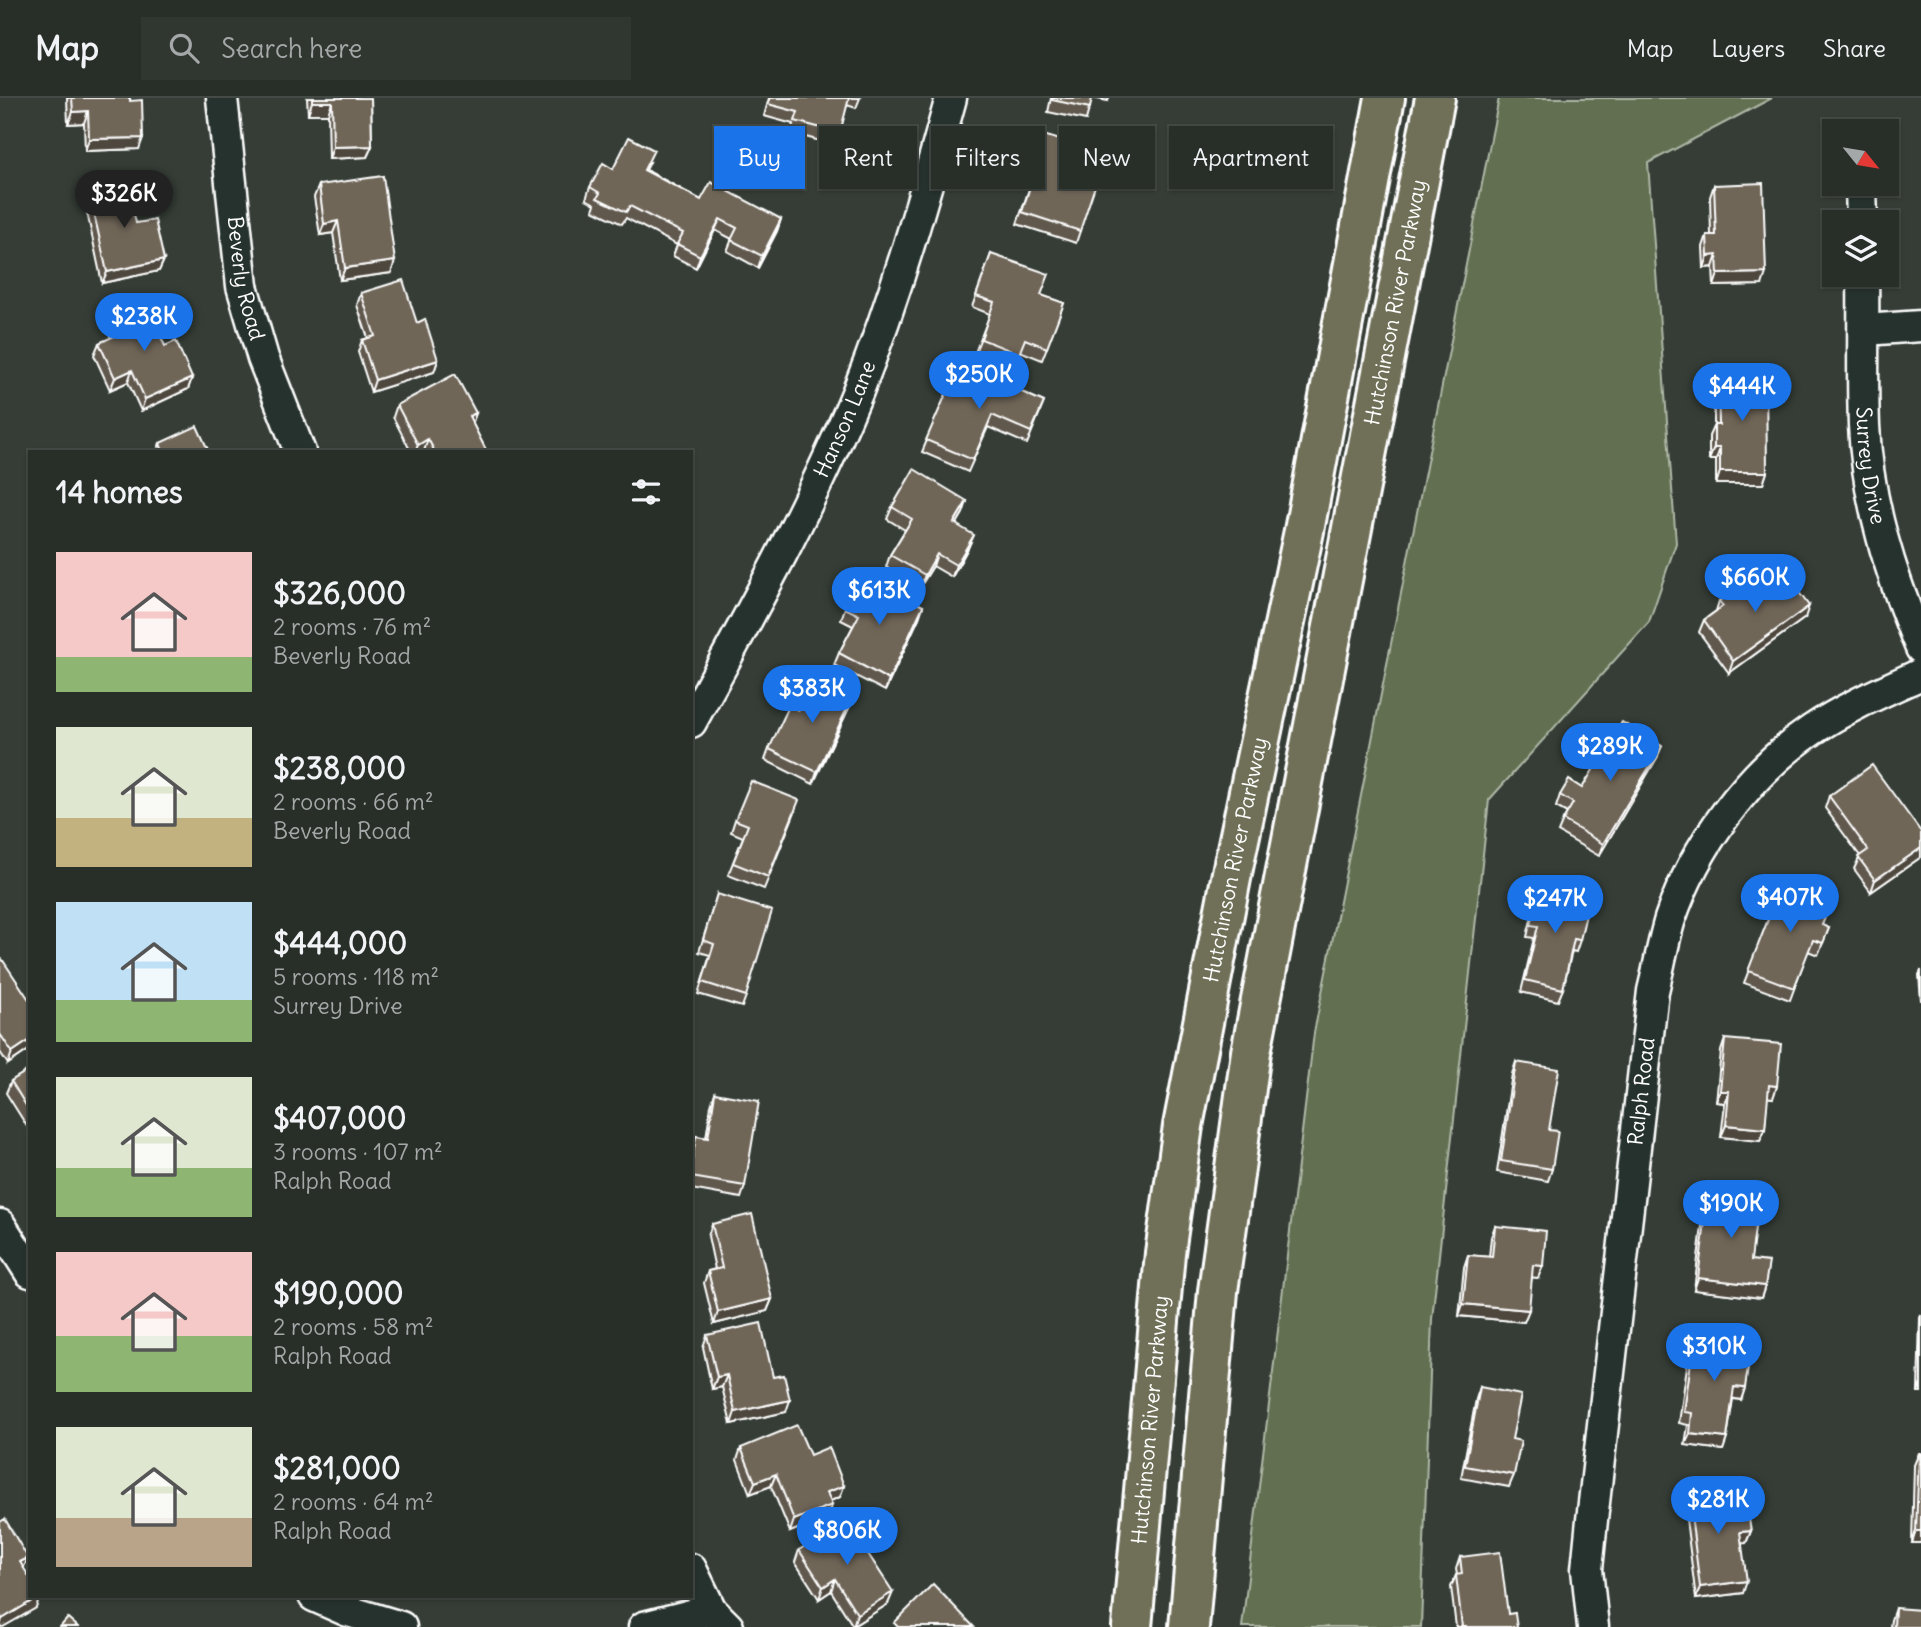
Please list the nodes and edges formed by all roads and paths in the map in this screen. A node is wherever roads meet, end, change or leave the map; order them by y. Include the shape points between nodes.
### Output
1 (222, 98) edge
2 (951, 98) edge
3 (1385, 98) edge
4 (1435, 98) edge
5 (1863, 287) edge
6 (1921, 326) edge
7 (1864, 330) junction
8 (299, 450) edge
9 (1921, 648) edge
10 (1921, 674) edge
11 (693, 718) edge
12 (0, 1225) edge
13 (28, 1269) edge
14 (693, 1572) edge
15 (319, 1598) edge
16 (720, 1618) edge
17 (401, 1627) edge
18 (643, 1627) edge
19 (1132, 1627) edge
20 (1189, 1627) edge
21 (1593, 1627) edge

1 - 8 street, Beverly Road via 242,286 263,358
2 - 11 street, Hanson Lane via 913,238 857,392 766,586
3 - 19 highway, Hutchinson River Parkway via 1304,531 1183,1126 1165,1253
4 - 20 highway, Hutchinson River Parkway via 1251,1052 1214,1332
5 - 7 street, Surrey Drive
6 - 7 street
7 - 9 street, Surrey Drive via 1864,427 1871,485 1902,602
10 - 21 street, Ralph Road via 1812,730 1779,757 1738,800 1704,846 1671,918 1653,991 1587,1569
12 - 13 street
14 - 16 street
15 - 17 street
16 - 18 street

